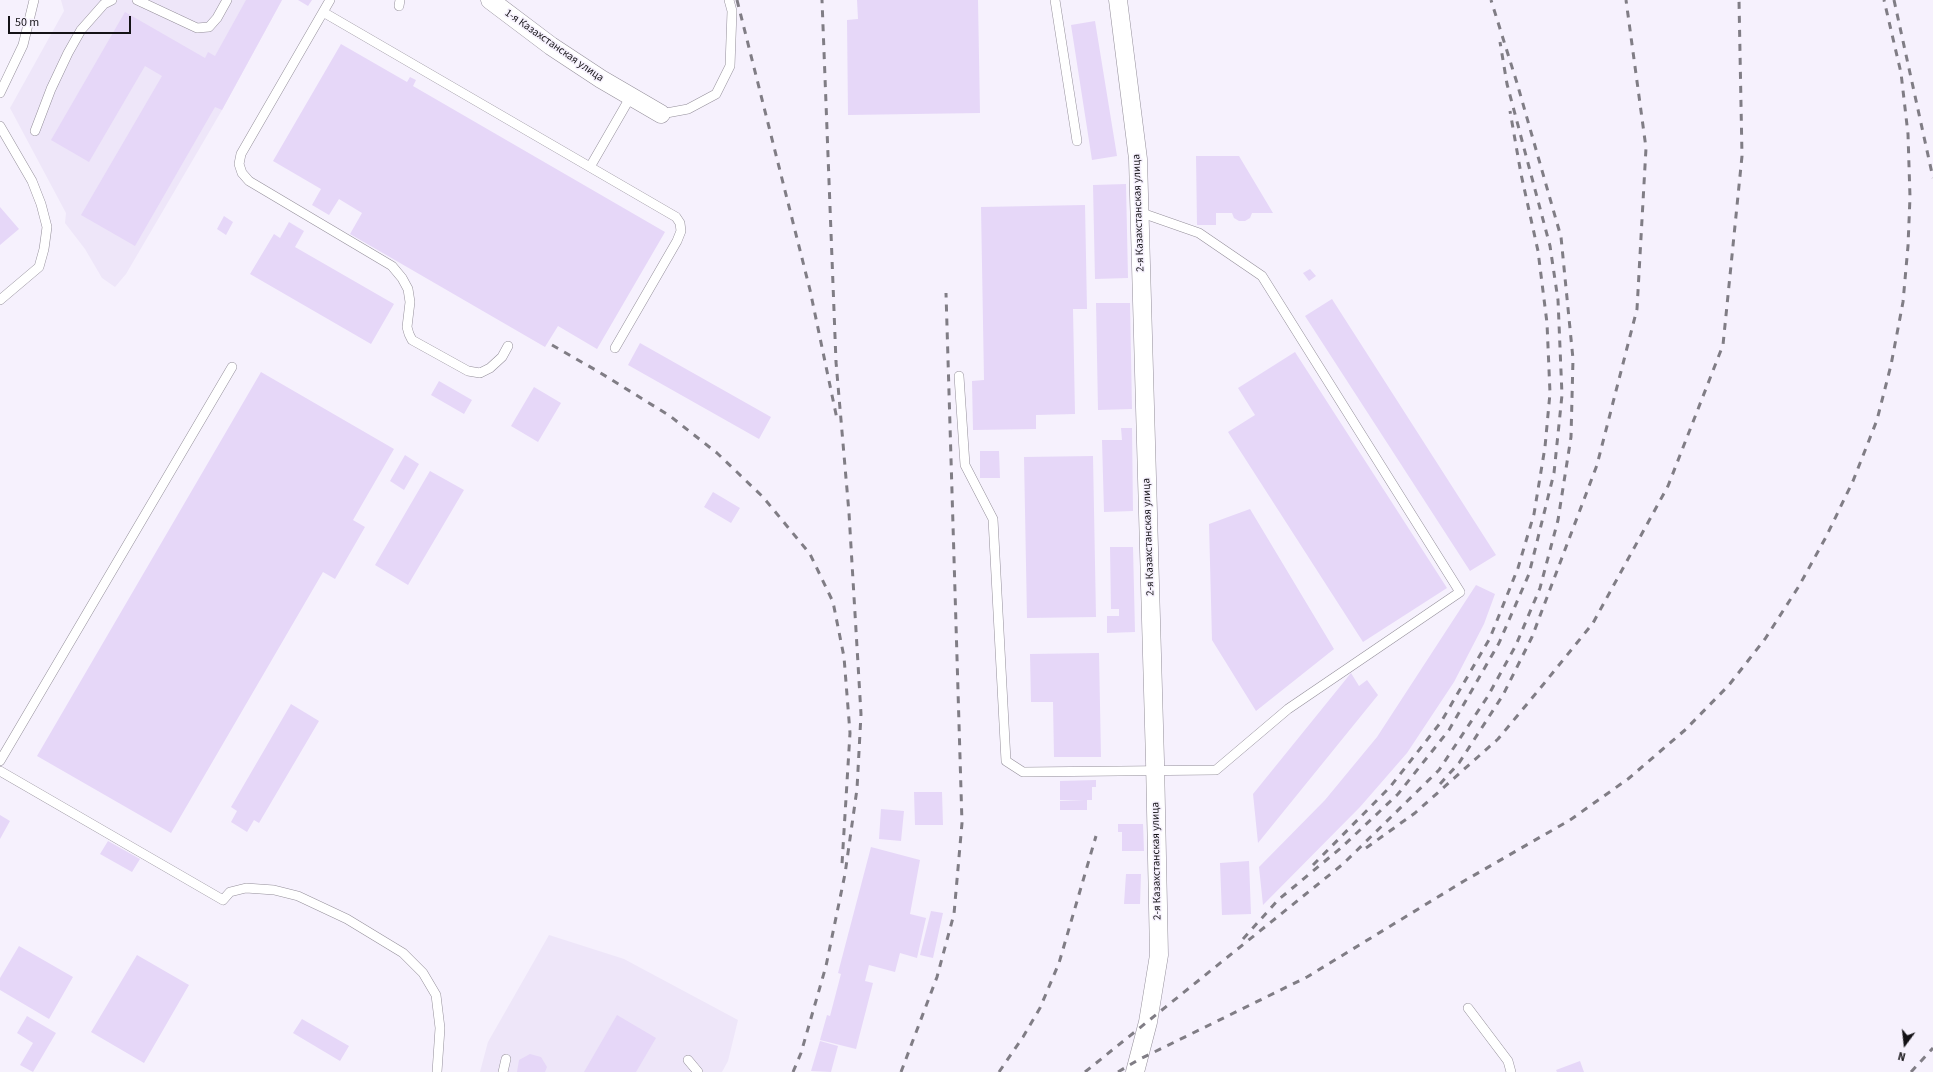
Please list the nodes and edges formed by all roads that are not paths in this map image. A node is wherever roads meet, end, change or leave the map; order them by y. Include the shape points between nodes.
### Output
1 (34, 0) edge
2 (112, 0) edge
3 (137, 0) edge
4 (227, 0) edge
5 (330, 0) edge
6 (490, 0) edge
7 (729, 0) edge
8 (1055, 0) edge
9 (1118, 0) edge
10 (324, 12) junction
11 (0, 93) edge
12 (631, 96) junction
13 (661, 114) joint
14 (0, 126) edge
15 (35, 131) dead end
16 (1076, 141) dead end
17 (590, 166) junction
18 (1139, 212) junction
19 (0, 300) edge
20 (508, 346) dead end
21 (615, 348) dead end
22 (232, 367) dead end
23 (959, 376) dead end
24 (0, 761) edge
25 (0, 771) edge
26 (1155, 772) junction
27 (1468, 1008) dead end
28 (506, 1059) dead end
29 (688, 1060) dead end
30 (437, 1072) edge
31 (503, 1072) edge
32 (698, 1072) edge
33 (1135, 1072) edge
34 (1511, 1072) edge

1 - 11 lane via 23,45
2 - 15 lane via 104,4 81,30 51,89
3 - 4 lane via 197,28 209,27
5 - 10 lane
6 - 12 street, 1-я Казахстанская улица via 551,46
7 - 13 lane via 732,11 730,66 716,94 688,109
8 - 16 lane
9 - 18 street, 2-я Казахстанская улица via 1138,159
10 - 17 lane
10 - 20 lane via 241,154 239,164 242,173 249,181 392,266 408,290 410,302 407,327 412,340 468,371 480,373 502,357
12 - 13 street, 1-я Казахстанская улица
12 - 17 lane
14 - 19 lane via 32,180 47,227 39,267
17 - 21 lane via 676,217 680,223 681,231 677,241
18 - 26 street, 2-я Казахстанская улица
18 - 26 lane via 1199,233 1262,276 1460,592 1288,709 1216,770
22 - 24 lane
23 - 26 lane via 965,465 993,519 1006,761 1023,772
25 - 30 lane via 223,900 230,892 246,888 274,890 298,896 347,919 403,953 423,973 436,995 440,1028
26 - 33 street, 2-я Казахстанская улица via 1159,955 1148,1022
27 - 34 lane via 1508,1061
28 - 31 lane
29 - 32 lane

